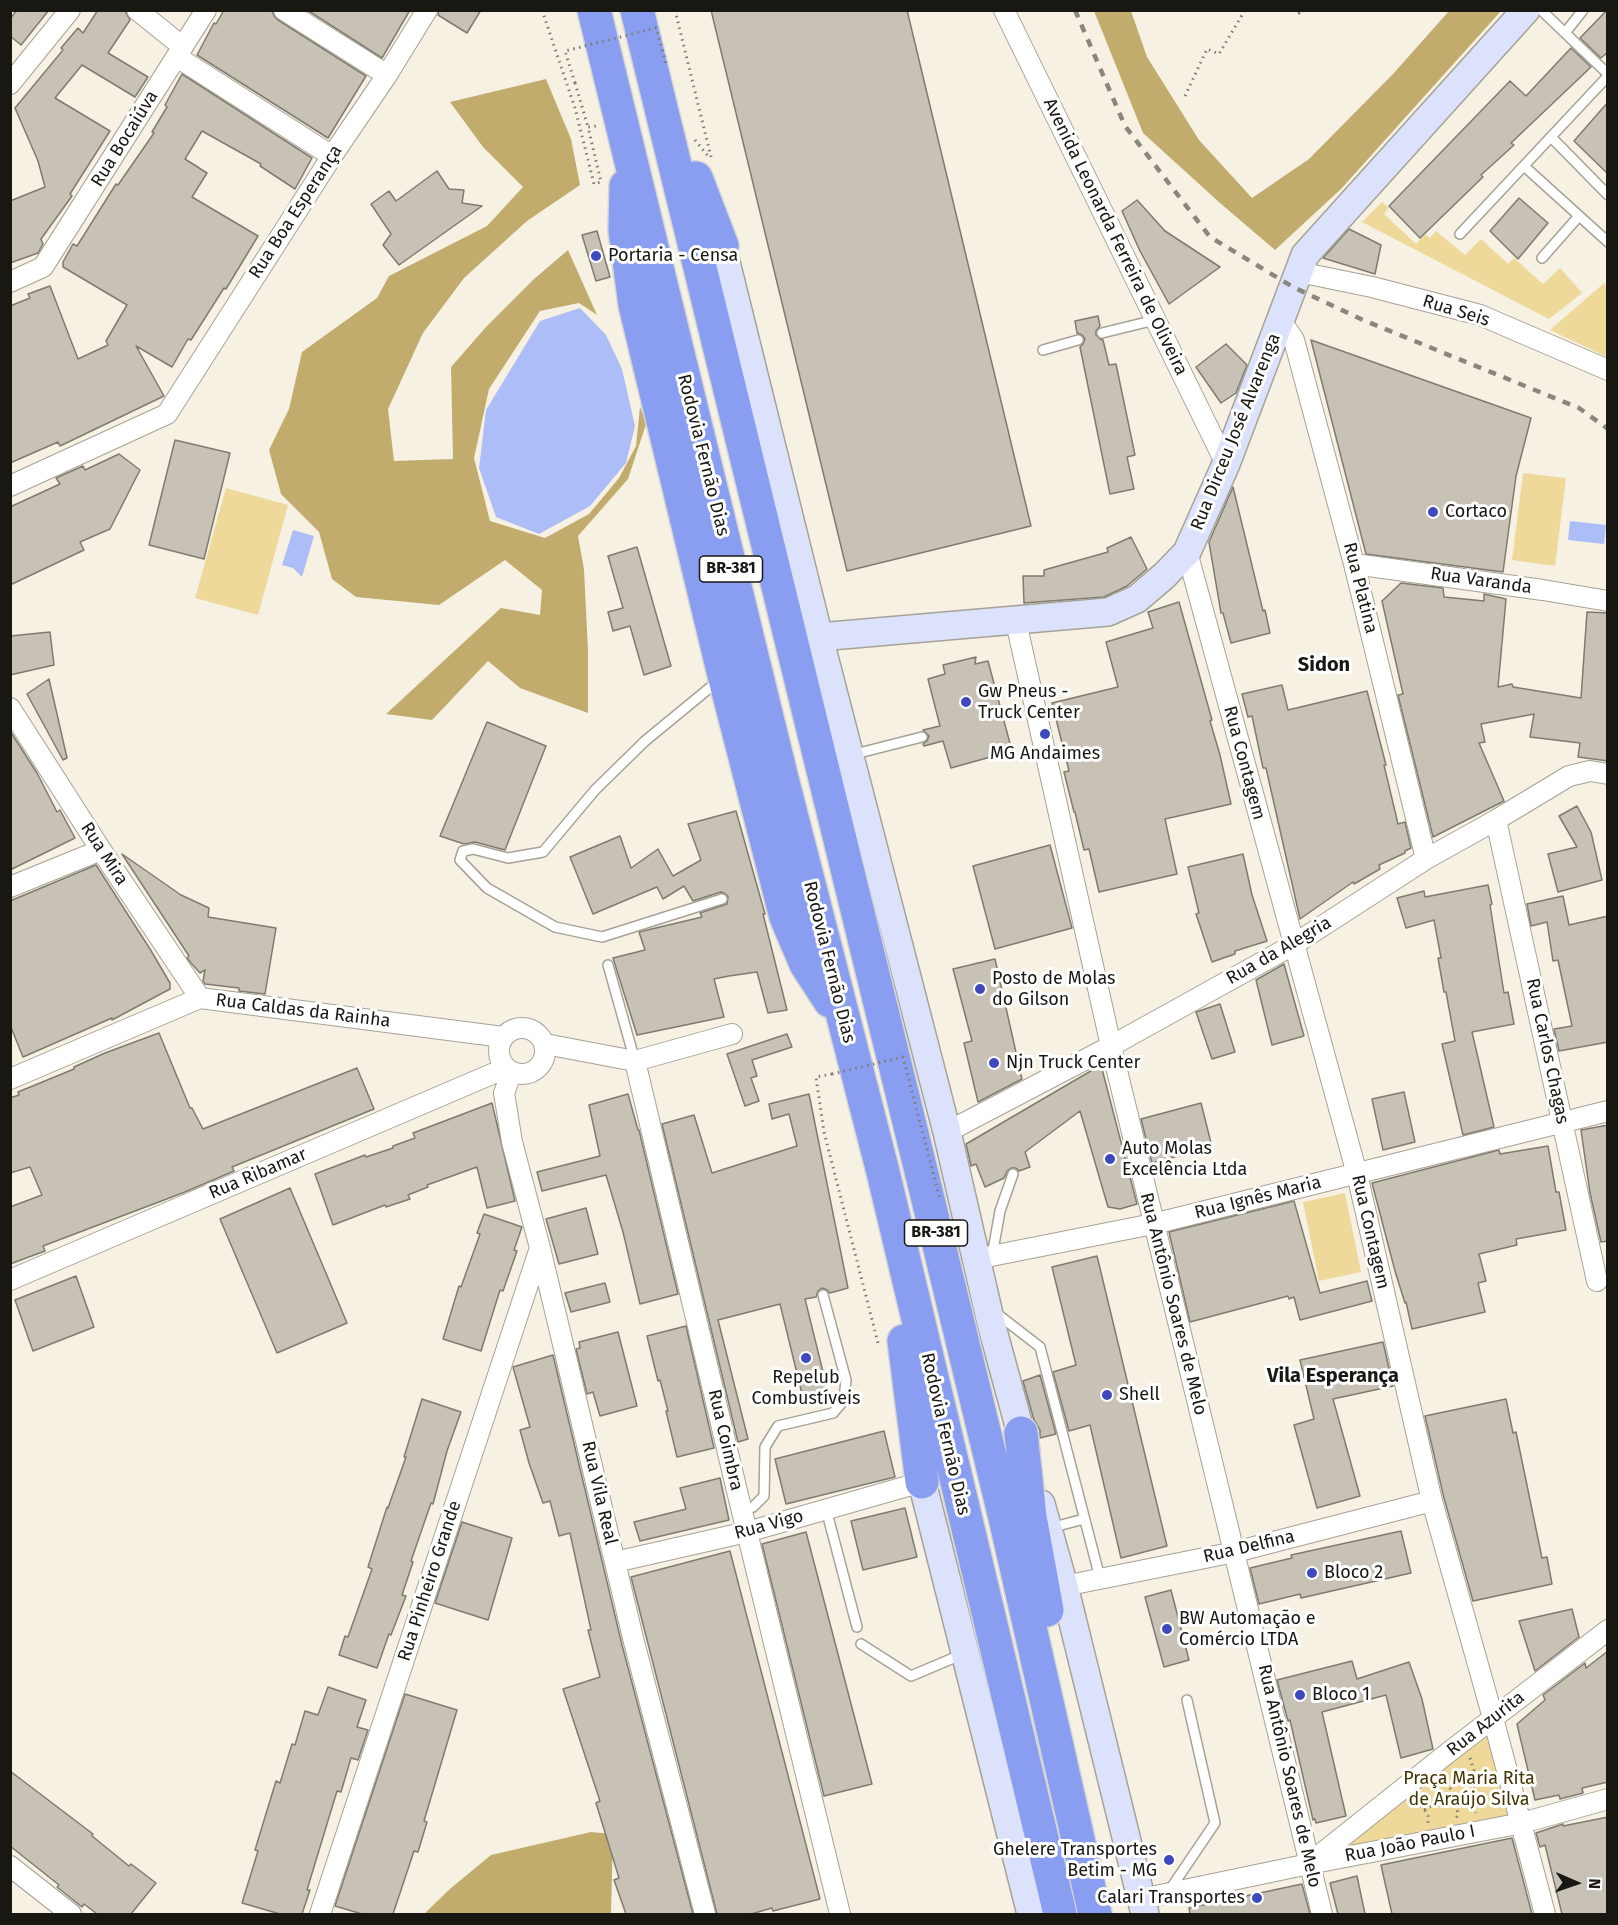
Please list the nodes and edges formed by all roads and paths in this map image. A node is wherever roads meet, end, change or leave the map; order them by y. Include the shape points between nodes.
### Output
1 (70, 10) edge
2 (137, 10) edge
3 (206, 10) edge
4 (284, 10) edge
5 (427, 10) edge
6 (542, 10) edge
7 (582, 10) edge
8 (594, 10) edge
9 (637, 10) edge
10 (646, 10) edge
11 (675, 10) edge
12 (1005, 10) edge
13 (1245, 10) edge
14 (1293, 10) edge
15 (1300, 10) edge
16 (1526, 10) edge
17 (1541, 10) edge
18 (1583, 10) edge
19 (1565, 33) junction
20 (180, 52) junction
21 (660, 72) junction
22 (387, 75) junction
23 (1608, 75) edge
24 (10, 84) edge
25 (1185, 96) dead end
26 (663, 114) junction
27 (621, 120) junction
28 (588, 127) junction
29 (691, 135) dead end
30 (1551, 137) junction
31 (332, 156) junction
32 (1524, 166) junction
33 (1608, 195) edge
34 (1579, 216) junction
35 (1460, 234) dead end
36 (1608, 242) edge
37 (722, 246) joint
38 (1542, 258) dead end
39 (1299, 272) junction
40 (10, 282) edge
41 (1155, 320) junction
42 (1281, 321) junction
43 (1102, 333) dead end
44 (1078, 340) dead end
45 (1043, 350) dead end
46 (1608, 370) edge
47 (1226, 464) junction
48 (10, 486) edge
49 (1187, 552) junction
50 (1354, 564) junction
51 (1608, 601) edge
52 (1016, 621) junction
53 (819, 638) junction
54 (724, 675) junction
55 (10, 708) edge
56 (922, 737) dead end
57 (850, 756) junction
58 (1608, 774) edge
59 (1496, 820) junction
60 (101, 850) junction
61 (1426, 859) junction
62 (10, 886) edge
63 (722, 899) dead end
64 (1293, 945) junction
65 (608, 965) dead end
66 (200, 998) junction
67 (846, 1026) junction
68 (732, 1034) dead end
69 (503, 1037) junction
70 (545, 1044) junction
71 (1111, 1046) junction
72 (635, 1061) junction
73 (511, 1071) junction
74 (10, 1079) edge
75 (1608, 1111) edge
76 (1562, 1121) junction
77 (947, 1132) junction
78 (883, 1172) junction
79 (1012, 1174) dead end
80 (1357, 1174) junction
81 (939, 1199) dead end
82 (1153, 1224) junction
83 (540, 1248) junction
84 (984, 1258) junction
85 (10, 1280) edge
86 (1597, 1281) dead end
87 (823, 1295) dead end
88 (987, 1307) junction
89 (879, 1348) dead end
90 (1021, 1433) junction
91 (922, 1482) junction
92 (1432, 1501) junction
93 (826, 1509) junction
94 (742, 1510) junction
95 (1084, 1519) junction
96 (1048, 1528) junction
97 (747, 1532) junction
98 (1235, 1552) junction
99 (615, 1562) junction
100 (1100, 1578) junction
101 (1064, 1586) junction
102 (856, 1627) dead end
103 (1608, 1630) edge
104 (861, 1644) dead end
105 (965, 1653) junction
106 (1187, 1700) dead end
107 (1493, 1718) junction
108 (1468, 1751) dead end
109 (1438, 1775) dead end
110 (1496, 1777) dead end
111 (1479, 1785) junction
112 (1470, 1789) junction
113 (1410, 1796) dead end
114 (1454, 1796) junction
115 (1608, 1799) edge
116 (1424, 1809) junction
117 (1477, 1818) dead end
118 (1455, 1823) dead end
119 (1522, 1823) junction
120 (1436, 1826) dead end
121 (1309, 1864) junction
122 (10, 1866) edge
123 (1167, 1893) junction
124 (1143, 1907) edge
125 (71, 1914) edge
126 (320, 1914) edge
127 (705, 1914) edge
128 (840, 1914) edge
129 (1031, 1914) edge
130 (1060, 1914) edge
131 (1095, 1914) edge
132 (1107, 1914) edge
133 (1322, 1914) edge
134 (1545, 1914) edge

1 - 24 street
2 - 20 street
3 - 20 street, Rua Bocaiúva
4 - 22 street
5 - 22 street, Rua Boa Esperança
6 - 28 path via 594,184 601,182
7 - 27 highway
8 - 27 highway, Rodovia Fernão Dias / BR-381
9 - 21 highway, BR-381
10 - 21 highway
11 - 29 path via 711,161
12 - 41 street, Avenida Leonarda Ferreira de Oliveira
13 - 25 path via 1219,54 1207,49
14 - 15 path
16 - 39 main road, Rua Dirceu José Alvarenga via 1305,255
17 - 19 lane
18 - 19 lane
19 - 23 lane
20 - 31 street
20 - 40 street, Rua Bocaiúva via 43,267
21 - 26 highway, BR-381
21 - 28 path, bridge via 656,28 566,51
22 - 31 street, Rua Boa Esperança
23 - 30 lane
26 - 37 highway, BR-381 via 688,159
26 - 131 highway, BR-381 via 923,1175
27 - 28 path
27 - 54 highway via 625,230 634,305
27 - 67 highway, Rodovia Fernão Dias / BR-381
30 - 32 lane
30 - 33 lane
31 - 48 street, Rua Boa Esperança via 167,414
32 - 34 lane
32 - 35 lane
34 - 36 lane
34 - 38 lane
37 - 53 main road, BR-381
39 - 42 main road, Rua Dirceu José Alvarenga
39 - 46 street, Rua Seis via 1480,315
41 - 43 lane
41 - 47 street, Avenida Leonarda Ferreira de Oliveira
42 - 47 main road, Rua Dirceu José Alvarenga
42 - 50 street, Rua Platina via 1294,340
44 - 45 lane
47 - 49 main road, Rua Dirceu José Alvarenga
49 - 52 main road, Rua Dirceu José Alvarenga via 1137,599 1108,612
49 - 64 street, Rua Contagem
50 - 51 street, Rua Varanda
50 - 61 street, Rua Platina
52 - 53 main road, Rua Dirceu José Alvarenga
52 - 71 street, Rua Antônio Soares de Melo
53 - 57 main road, BR-381
54 - 63 lane via 645,741 595,790 543,852 508,858 473,849 463,850 460,860 487,888 555,927 602,937
54 - 67 highway via 786,916 806,964
55 - 60 street, Rua Mira
56 - 57 lane
57 - 77 main road, BR-381
58 - 59 street, Rua da Alegria via 1590,771 1569,776
59 - 61 street, Rua da Alegria
59 - 76 street, Rua Carlos Chagas
60 - 62 street
60 - 66 street, Rua Mira
61 - 64 street, Rua da Alegria
64 - 71 street, Rua da Alegria
64 - 80 street, Rua Contagem
65 - 72 lane, Rua Coimbra
66 - 69 street, Rua Caldas da Rainha
66 - 74 street, Rua Caldas da Rainha
67 - 78 highway, Rodovia Fernão Dias / BR-381
68 - 72 street
69 - 70 street via 522,1027 536,1032
69 - 73 street via 499,1050 502,1063
70 - 72 street
70 - 73 street via 544,1058 536,1070
71 - 77 street, Rua da Alegria
71 - 82 street, Rua Antônio Soares de Melo
72 - 94 street, Rua Coimbra
73 - 83 street, Rua Vila Real via 505,1103
73 - 85 street, Rua Ribamar
75 - 76 street, Rua Ignês Maria
76 - 80 street, Rua Ignês Maria
76 - 86 street, Rua Carlos Chagas
77 - 84 main road, BR-381
78 - 91 highway, BR-381
78 - 130 highway, Rodovia Fernão Dias / BR-381
79 - 84 lane
80 - 82 street, Rua Ignês Maria
80 - 92 street, Rua Contagem
81 - 89 path, bridge via 903,1057 816,1077 824,1132
82 - 84 street, Rua Ignês Maria
82 - 98 street, Rua Antônio Soares de Melo
83 - 99 street, Rua Vila Real
83 - 126 street, Rua Pinheiro Grande
84 - 88 main road, BR-381
87 - 94 lane via 846,1380 844,1400 833,1413 778,1426 765,1447 764,1496 753,1507
88 - 90 main road, BR-381
88 - 95 lane via 1040,1347
90 - 96 main road, BR-381
90 - 132 highway via 1030,1517
91 - 93 street, Rua Vigo
91 - 105 main road, Rodovia Fernão Dias / BR-381
92 - 98 street, Rua Delfina
92 - 107 street, Rua Contagem
93 - 97 street, Rua Vigo
93 - 102 lane
94 - 97 street, Rua Coimbra
95 - 96 lane
95 - 100 lane
96 - 101 main road, BR-381
97 - 99 street, Rua Vigo
97 - 128 street, Rua Coimbra
98 - 100 street, Rua Delfina
98 - 121 street, Rua Antônio Soares de Melo
99 - 127 street, Rua Vila Real
100 - 101 street, Rua Delfina
101 - 124 main road, BR-381
103 - 107 street, Rua Azurita
104 - 105 lane via 911,1676
105 - 129 main road, Rodovia Fernão Dias / BR-381
106 - 123 lane via 1215,1823
107 - 119 street, Rua Contagem
107 - 121 street, Rua Azurita
108 - 111 path
109 - 114 path via 1445,1779
110 - 111 path
111 - 112 path
112 - 114 path
112 - 117 path
113 - 116 path
114 - 116 path
114 - 118 path via 1458,1815
115 - 119 street, Rua João Paulo I
116 - 120 path via 1428,1816 1426,1828
119 - 121 street, Rua João Paulo I
119 - 134 street, Rua Contagem
121 - 123 street, Rua João Paulo I
121 - 133 street, Rua Antônio Soares de Melo
122 - 125 street
123 - 124 street, Rua João Paulo I

